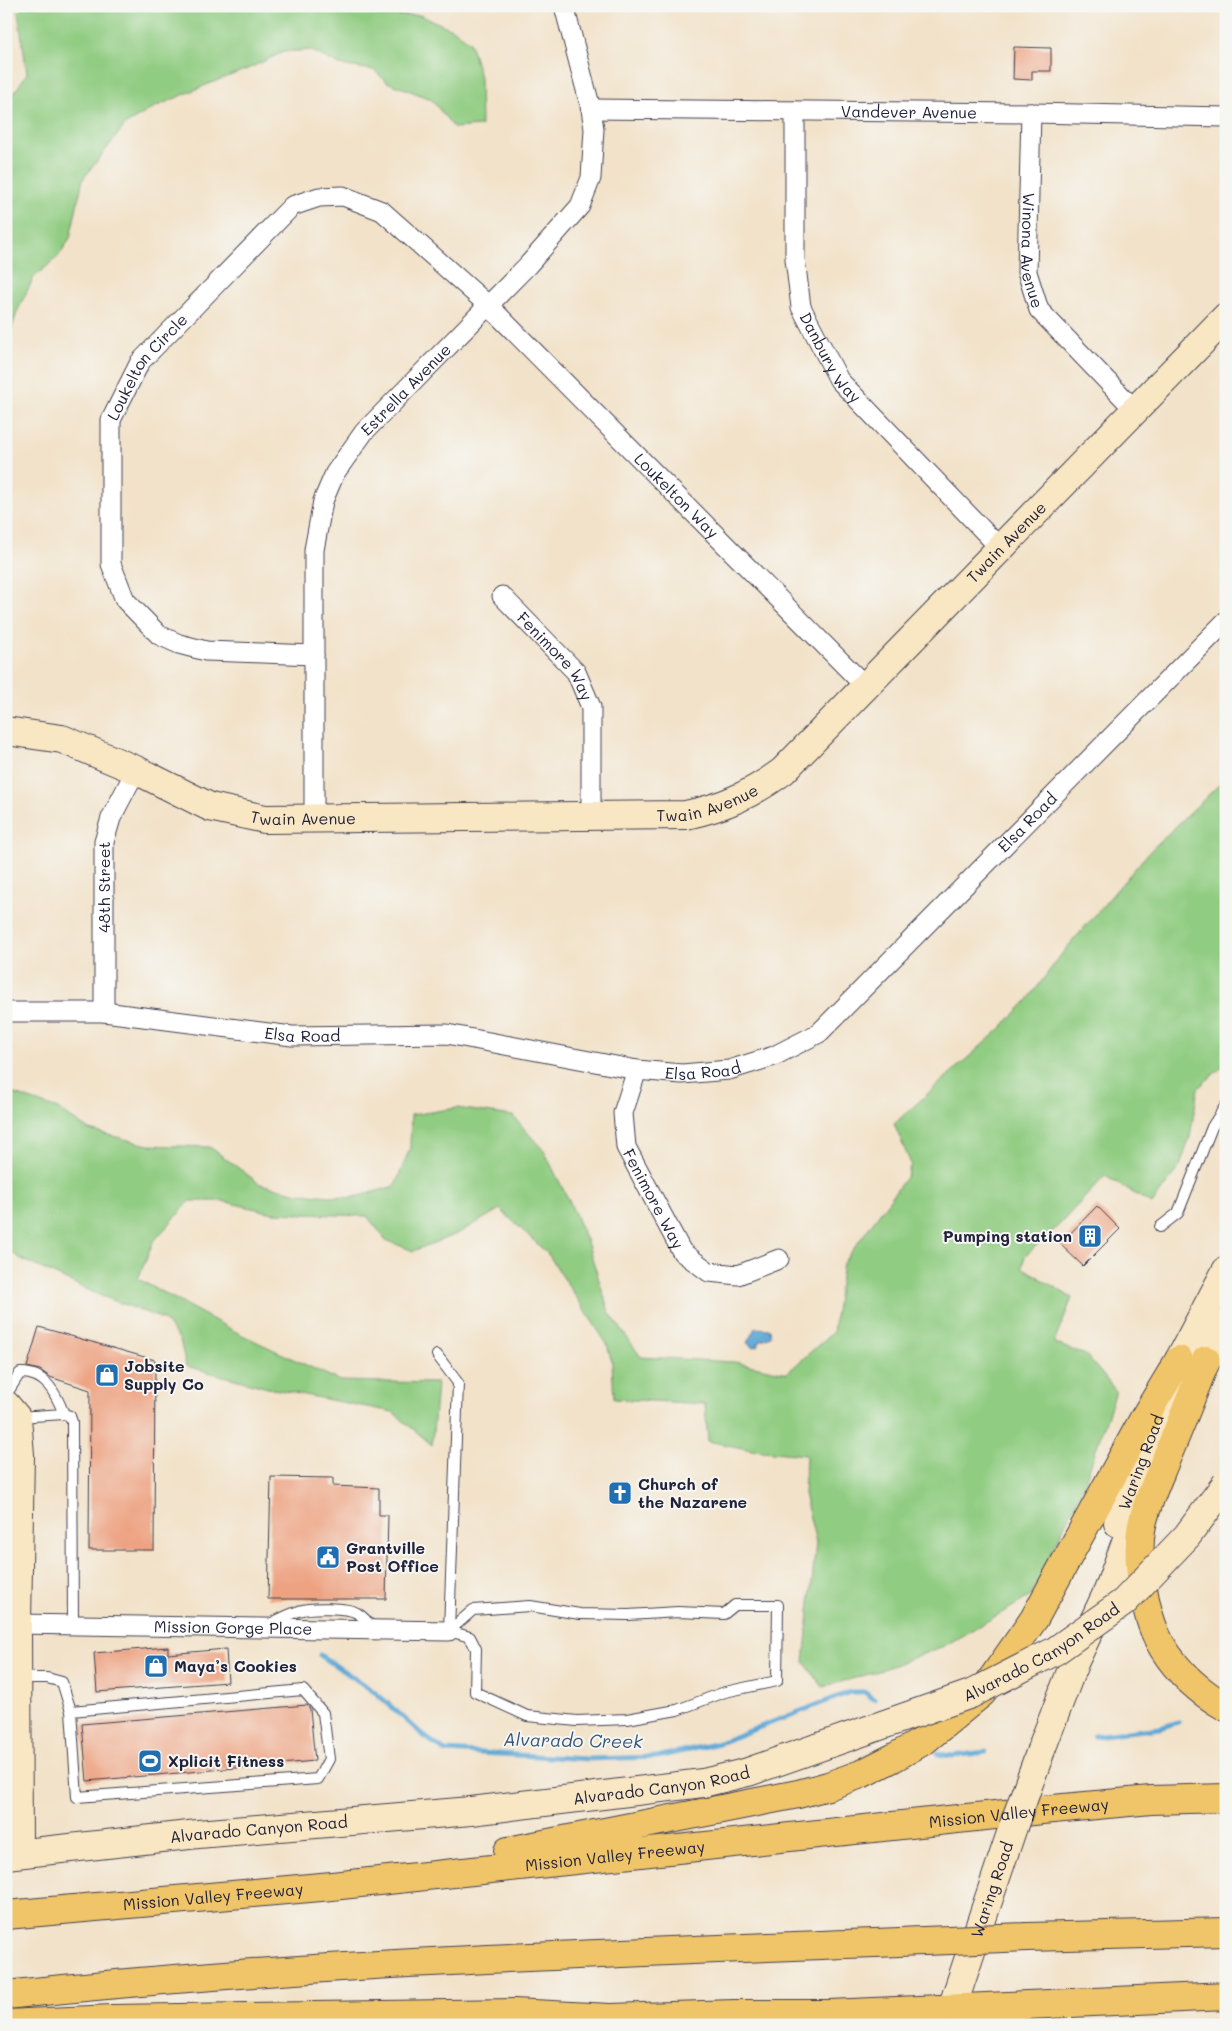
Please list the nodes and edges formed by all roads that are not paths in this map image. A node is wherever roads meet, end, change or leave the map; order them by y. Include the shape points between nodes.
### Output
1 (564, 6) edge
2 (591, 108) junction
3 (796, 111) junction
4 (1031, 113) junction
5 (1226, 117) edge
6 (488, 305) junction
7 (1226, 317) edge
8 (1134, 409) junction
9 (1000, 548) junction
10 (502, 596) dead end
11 (1226, 621) edge
12 (314, 655) junction
13 (865, 686) junction
14 (6, 730) edge
15 (136, 770) junction
16 (591, 817) junction
17 (314, 819) junction
18 (6, 1012) edge
19 (104, 1012) junction
20 (637, 1070) junction
21 (1226, 1105) edge
22 (1160, 1227) dead end
23 (778, 1259) dead end
24 (1226, 1271) edge
25 (1226, 1324) edge
26 (436, 1355) dead end
27 (1179, 1360) junction
28 (1206, 1360) junction
29 (10, 1406) edge
30 (64, 1414) junction
31 (1226, 1484) edge
32 (12, 1559) edge
33 (17, 1624) junction
34 (73, 1625) junction
35 (449, 1631) junction
36 (1075, 1661) junction
37 (17, 1678) junction
38 (1226, 1707) edge
39 (71, 1711) junction
40 (1226, 1798) edge
41 (12, 1854) edge
42 (332, 1886) junction
43 (6, 1915) edge
44 (1226, 1932) edge
45 (6, 1995) edge
46 (1226, 1996) edge
47 (952, 2008) junction
48 (6, 2024) edge

1 - 2 street, Estrella Avenue
2 - 3 street, Vandever Avenue
2 - 6 street, Estrella Avenue via 594,129 591,178 580,206
3 - 4 street, Vandever Avenue
3 - 9 street, Danbury Way via 796,258 801,307 839,380
4 - 5 street, Vandever Avenue
4 - 8 street, Winona Avenue via 1028,272 1039,310
6 - 12 street, Estrella Avenue via 364,432 335,473 323,501 314,550
6 - 12 street, Loukelton Circle via 382,211 343,196 319,197 292,206 140,362 111,420 111,564 125,600 159,635 179,644 206,651
6 - 13 street, Loukelton Way
7 - 8 street, Twain Avenue
8 - 9 street, Twain Avenue
9 - 13 street, Twain Avenue
10 - 16 street, Fenimore Way via 576,672 591,707
11 - 20 street, Elsa Road via 819,1033 774,1056 729,1070 682,1074
12 - 17 street, Estrella Avenue
13 - 16 street, Twain Avenue via 783,771 761,787 713,810 686,815
14 - 15 street, Twain Avenue via 62,739
15 - 17 street, Twain Avenue via 210,807 265,819
15 - 19 street, 48th Street via 111,818 104,842
16 - 17 street, Twain Avenue
18 - 19 street, Elsa Road
19 - 20 street, Elsa Road via 292,1036 447,1034
20 - 23 street, Fenimore Way via 623,1112 626,1146 682,1252 709,1272 738,1275
21 - 22 lane via 1212,1127 1178,1213
24 - 27 street, Waring Road
25 - 28 street, Waring Road
26 - 35 lane via 458,1383
27 - 36 street, Waring Road via 1094,1587
27 - 42 highway via 1034,1619 982,1693 925,1740 861,1774 798,1794
28 - 36 street, Waring Road via 1136,1514 1108,1592
28 - 38 highway via 1155,1487 1142,1530 1140,1567 1147,1608 1162,1648 1185,1676
29 - 30 lane
29 - 30 lane via 20,1373 34,1375 50,1386
29 - 32 street via 20,1455
30 - 34 lane via 70,1416 72,1422
31 - 41 street, Alvarado Canyon Road, bridge via 1187,1536 1124,1602 1056,1651 971,1694 748,1772 703,1783 471,1811 188,1835
32 - 33 street
33 - 34 street, Mission Gorge Place
33 - 37 street
34 - 35 street, Mission Gorge Place
35 - 35 lane via 470,1637 476,1649 475,1692 527,1716 548,1720 627,1719 677,1710 725,1692 777,1681 778,1605 735,1605 724,1614 580,1614 530,1606 473,1610
36 - 47 street, Waring Road, bridge via 998,1870
37 - 39 lane via 47,1678 62,1682
37 - 41 street
39 - 39 lane via 303,1690 323,1713 329,1759 318,1779 77,1797
40 - 42 highway, Mission Valley Freeway via 1151,1800 1042,1810
42 - 43 highway, Mission Valley Freeway
44 - 45 highway, bridge via 502,1958 298,1969
46 - 47 highway
47 - 48 highway via 915,2014 610,2018 514,2013

